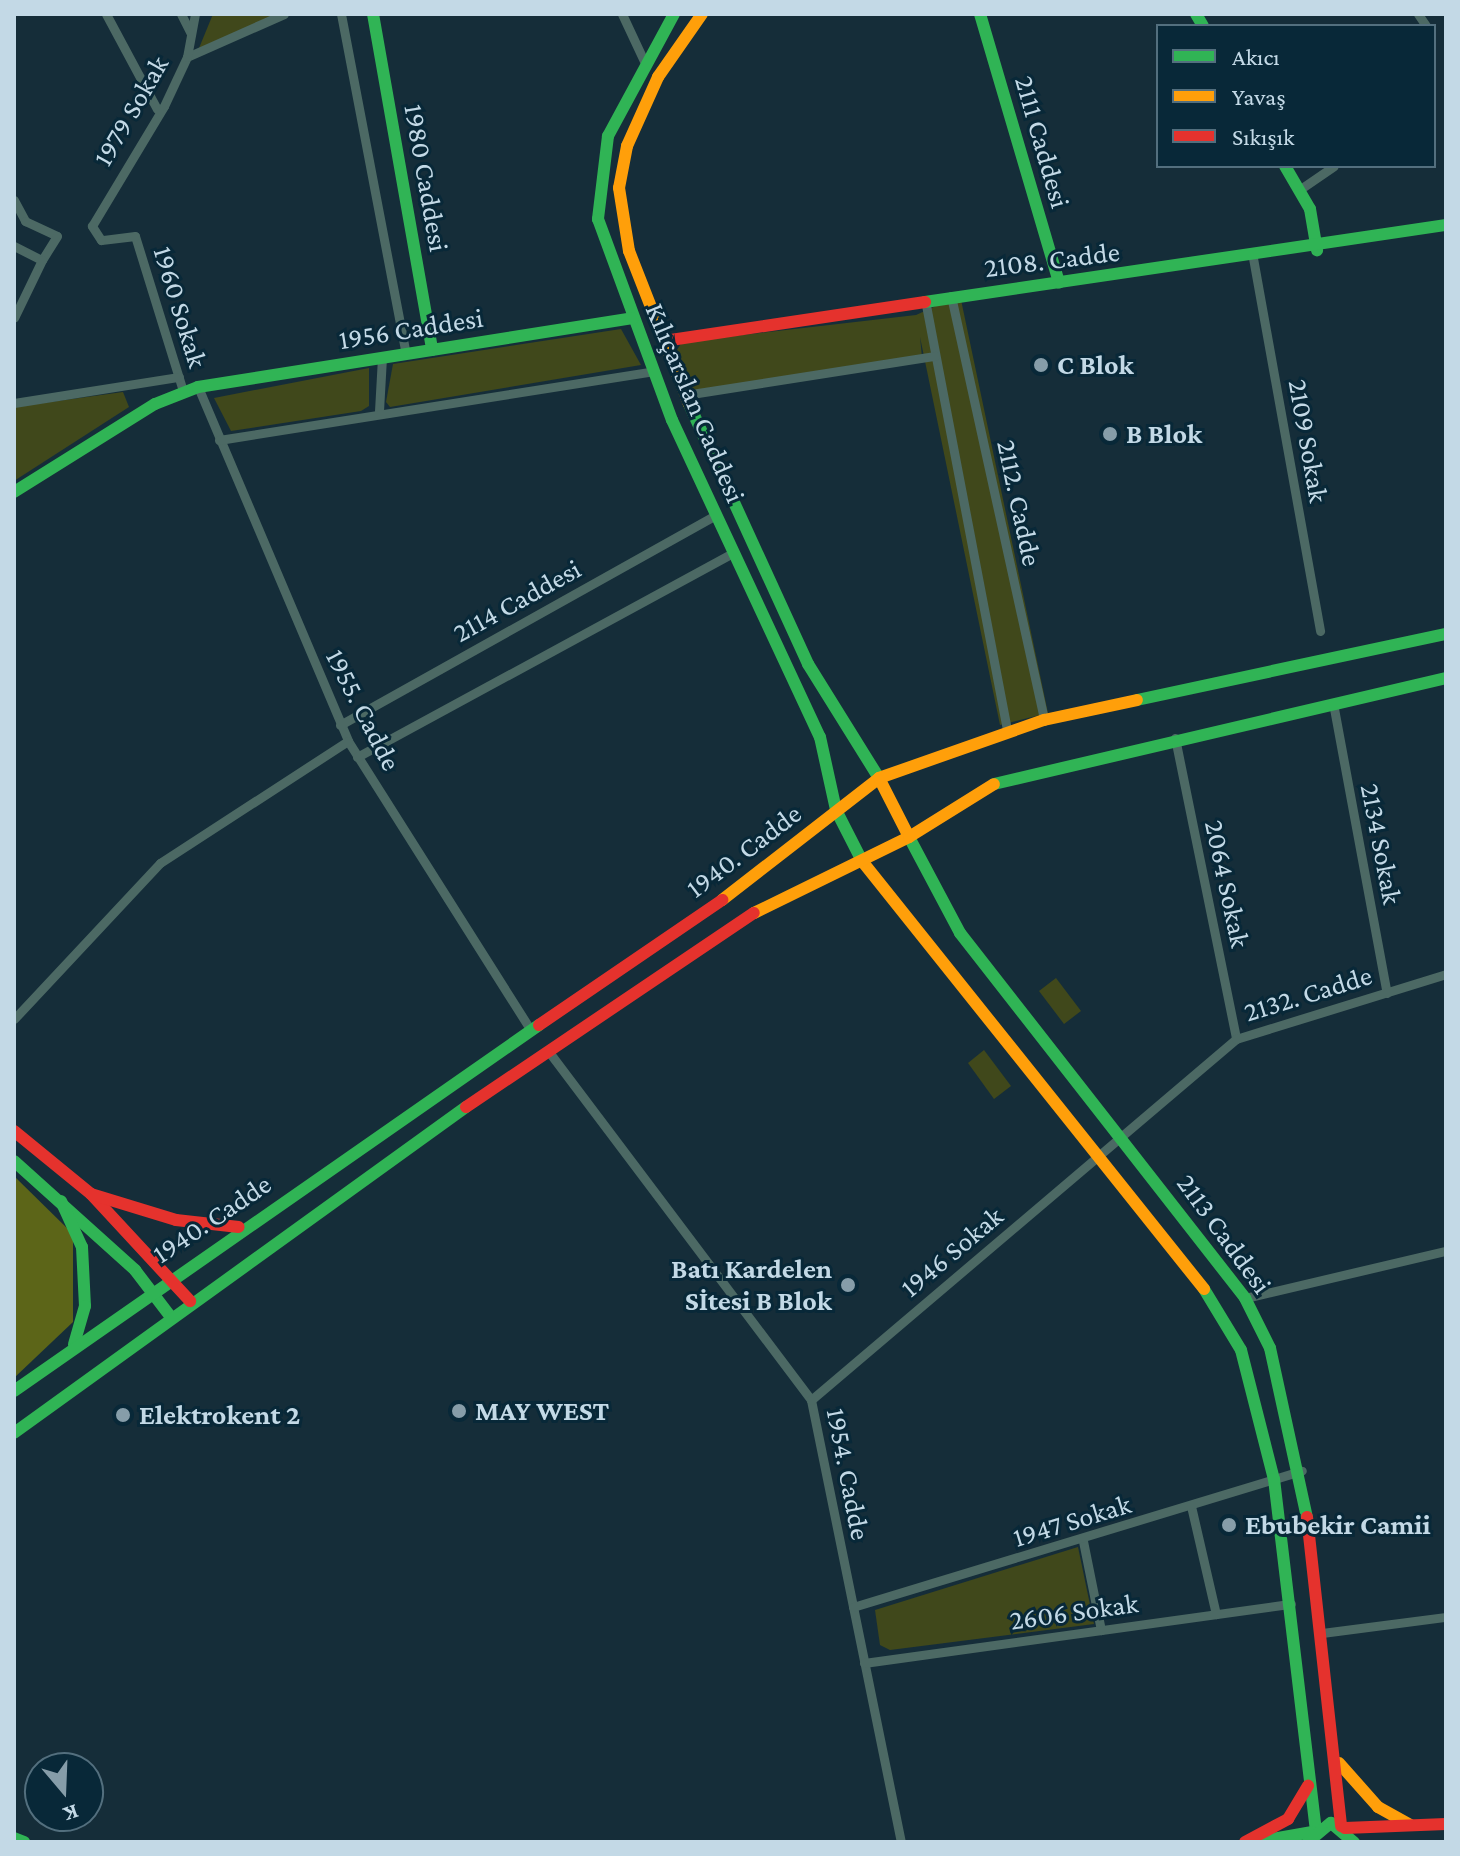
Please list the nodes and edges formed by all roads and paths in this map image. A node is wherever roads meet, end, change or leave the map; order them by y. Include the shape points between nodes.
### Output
1 (106, 14) edge
2 (181, 14) edge
3 (195, 14) edge
4 (284, 14) edge
5 (341, 14) edge
6 (373, 14) edge
7 (622, 14) edge
8 (674, 14) edge
9 (702, 14) edge
10 (980, 14) edge
11 (191, 34) junction
12 (187, 57) junction
13 (644, 61) junction
14 (157, 109) junction
15 (1286, 168) edge
16 (1331, 168) edge
17 (1299, 190) junction
18 (14, 200) edge
19 (1446, 225) edge
20 (135, 236) joint
21 (14, 246) edge
22 (1317, 250) junction
23 (1253, 258) junction
24 (42, 260) junction
25 (1059, 283) junction
26 (951, 296) junction
27 (926, 305) junction
28 (14, 318) edge
29 (633, 318) junction
30 (664, 341) junction
31 (432, 350) junction
32 (406, 354) junction
33 (935, 356) junction
34 (382, 358) junction
35 (653, 371) junction
36 (179, 377) junction
37 (198, 387) junction
38 (183, 391) junction
39 (685, 395) junction
40 (14, 403) edge
41 (379, 411) junction
42 (219, 440) junction
43 (14, 492) edge
44 (716, 515) junction
45 (734, 552) junction
46 (1320, 631) dead end
47 (1446, 634) edge
48 (1446, 678) edge
49 (1333, 703) junction
50 (1044, 720) junction
51 (340, 725) junction
52 (1007, 730) junction
53 (1175, 738) junction
54 (348, 741) junction
55 (357, 757) junction
56 (879, 778) junction
57 (836, 810) junction
58 (909, 837) junction
59 (862, 861) junction
60 (1446, 974) edge
61 (1387, 993) junction
62 (14, 1019) edge
63 (531, 1030) junction
64 (1236, 1039) junction
65 (549, 1052) junction
66 (14, 1131) edge
67 (1121, 1138) junction
68 (1100, 1156) junction
69 (14, 1161) edge
70 (91, 1194) junction
71 (61, 1201) junction
72 (243, 1226) junction
73 (1446, 1251) edge
74 (172, 1274) junction
75 (152, 1290) junction
76 (1245, 1298) junction
77 (190, 1301) junction
78 (170, 1316) junction
79 (72, 1348) junction
80 (14, 1391) edge
81 (811, 1400) junction
82 (14, 1433) edge
83 (1302, 1471) junction
84 (1274, 1479) junction
85 (1191, 1506) junction
86 (1083, 1541) junction
87 (1291, 1604) junction
88 (853, 1607) junction
89 (1216, 1614) junction
90 (1446, 1617) edge
91 (1101, 1630) junction
92 (1322, 1633) junction
93 (864, 1663) junction
94 (1339, 1763) junction
95 (1308, 1786) junction
96 (1446, 1824) edge
97 (1343, 1827) junction
98 (1412, 1827) junction
99 (1312, 1834) edge
100 (14, 1838) edge
101 (24, 1842) edge
102 (901, 1842) edge
103 (1245, 1842) edge
104 (1252, 1842) edge
105 (1354, 1842) edge

1 - 14 street
2 - 11 street
3 - 11 street, 1979 Sokak
4 - 12 street
5 - 32 street
6 - 31 main road, 1980 Caddesi
7 - 13 street
8 - 13 main road, Kılıçarslan Caddesi
9 - 30 main road, Kılıçarslan Caddesi via 652,90 619,188 629,251
10 - 25 main road, 2111 Caddesi
11 - 12 street, 1979 Sokak
12 - 14 street, 1979 Sokak
13 - 29 main road, Kılıçarslan Caddesi via 608,136 596,194 609,259
14 - 20 street, 1979 Sokak via 92,226 101,240
15 - 17 main road
16 - 17 street
17 - 22 main road
18 - 24 street via 25,221 57,236
19 - 22 main road, 2108. Cadde
20 - 36 street, 1960 Sokak
21 - 24 street
22 - 23 main road, 2108. Cadde
23 - 25 main road, 2108. Cadde
23 - 46 street, 2109 Sokak
24 - 28 street
25 - 26 main road, 2108. Cadde
26 - 27 main road, 2108. Cadde
26 - 50 street, 2112. Cadde
27 - 30 main road, 2108. Cadde
27 - 33 street, 2112. Cadde
29 - 31 main road, 1956 Caddesi
29 - 35 main road, Kılıçarslan Caddesi
30 - 39 main road, Kılıçarslan Caddesi
31 - 32 main road, 1956 Caddesi
32 - 34 main road, 1956 Caddesi
33 - 39 street
33 - 52 street, 2112. Cadde
34 - 37 main road, 1956 Caddesi
34 - 41 street
35 - 41 street
35 - 44 main road, Kılıçarslan Caddesi
36 - 38 street, 1960 Sokak
36 - 40 street
37 - 38 main road, 1956 Caddesi
37 - 42 street, 1955. Cadde
38 - 43 main road, 1956 Caddesi
39 - 56 main road, Kılıçarslan Caddesi via 808,664
41 - 42 street
42 - 51 street, 1955. Cadde
44 - 45 main road, Kılıçarslan Caddesi
44 - 51 street, 2114 Caddesi
45 - 55 street
45 - 57 main road, Kılıçarslan Caddesi via 820,737
47 - 50 main road, 1940. Cadde
48 - 49 main road, 1940. Cadde
49 - 53 main road, 1940. Cadde
49 - 61 street, 2134 Sokak
50 - 52 main road, 1940. Cadde
51 - 54 street, 1955. Cadde
52 - 56 main road, 1940. Cadde
53 - 58 main road, 1940. Cadde via 1014,775
53 - 64 street, 2064 Sokak
54 - 55 street, 1955. Cadde
54 - 62 street via 160,863
55 - 63 street, 1955. Cadde
56 - 57 main road, 1940. Cadde
56 - 58 main road, Kılıçarslan Caddesi
57 - 59 main road, Kılıçarslan Caddesi
57 - 63 main road, 1940. Cadde via 737,890
58 - 59 main road, 1940. Cadde
58 - 67 main road, 2113 Caddesi via 960,933
59 - 65 main road, 1940. Cadde via 747,916
59 - 68 main road, 2113 Caddesi
60 - 61 street, 2132. Cadde
61 - 64 street, 2132. Cadde
63 - 72 main road, 1940. Cadde
64 - 67 street, 2132. Cadde
65 - 77 main road, 1940. Cadde
65 - 81 street, 1954. Cadde
66 - 70 main road
67 - 68 street, 1946 Sokak
67 - 76 main road, 2113 Caddesi
68 - 81 street, 1946 Sokak
68 - 84 main road, 2113 Caddesi via 1225,1319 1257,1396
69 - 71 main road
70 - 72 main road via 203,1226
70 - 74 main road
71 - 75 main road
71 - 79 main road via 82,1247 85,1306
72 - 74 main road, 1940. Cadde
73 - 76 street
74 - 75 main road, 1940. Cadde
74 - 77 main road
75 - 78 main road
75 - 79 main road, 1940. Cadde
76 - 83 main road, 2113 Caddesi via 1278,1373
77 - 78 main road, 1940. Cadde
78 - 82 main road, 1940. Cadde
79 - 80 main road, 1940. Cadde
81 - 88 street, 1954. Cadde
83 - 84 street, 1947 Sokak
83 - 92 main road, 2113 Caddesi
84 - 85 street, 1947 Sokak
84 - 87 main road, 2113 Caddesi
85 - 86 street, 1947 Sokak
85 - 89 street
86 - 88 street, 1947 Sokak
86 - 91 street
87 - 89 street, 2606 Sokak
87 - 95 main road, 2113 Caddesi
88 - 93 street, 1954. Cadde
89 - 91 street, 2606 Sokak
90 - 92 street
91 - 93 street, 2606 Sokak
92 - 94 main road, 2113 Caddesi
93 - 102 street, 1954. Cadde
94 - 97 main road, 2113 Caddesi
94 - 98 main road via 1378,1807
95 - 99 main road, 2113 Caddesi
95 - 103 main road via 1288,1819
96 - 98 main road
97 - 98 main road
97 - 99 main road
97 - 105 main road
99 - 104 main road
100 - 101 main road

